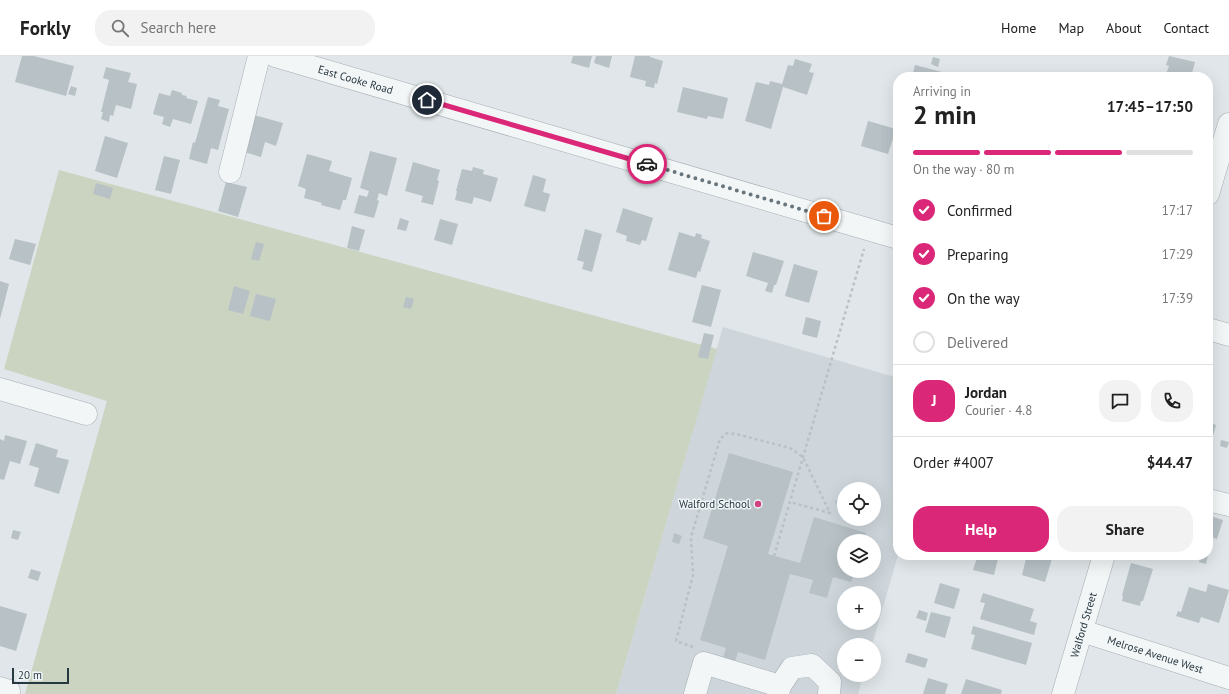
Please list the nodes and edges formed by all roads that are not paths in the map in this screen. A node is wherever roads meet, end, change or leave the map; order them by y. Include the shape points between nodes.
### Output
1 (259, 56) edge
2 (275, 56) edge
3 (1229, 124) edge
4 (1223, 164) edge
5 (230, 172) dead end
6 (1213, 184) edge
7 (893, 236) edge
8 (1213, 330) edge
9 (1229, 335) edge
10 (0, 389) edge
11 (86, 414) dead end
12 (1213, 501) edge
13 (1229, 505) edge
14 (1103, 560) edge
15 (1082, 632) junction
16 (1229, 678) edge
17 (779, 690) edge
18 (695, 694) edge
19 (829, 694) edge
20 (1063, 694) edge

1 - 5 street
2 - 7 street, East Cooke Road
3 - 4 street
4 - 6 street
8 - 9 street
10 - 11 street
12 - 13 street
14 - 15 street, Walford Street
15 - 16 street, Melrose Avenue West
15 - 20 street, Walford Street
17 - 18 street via 704,663
17 - 19 street via 792,668 812,665 830,682

